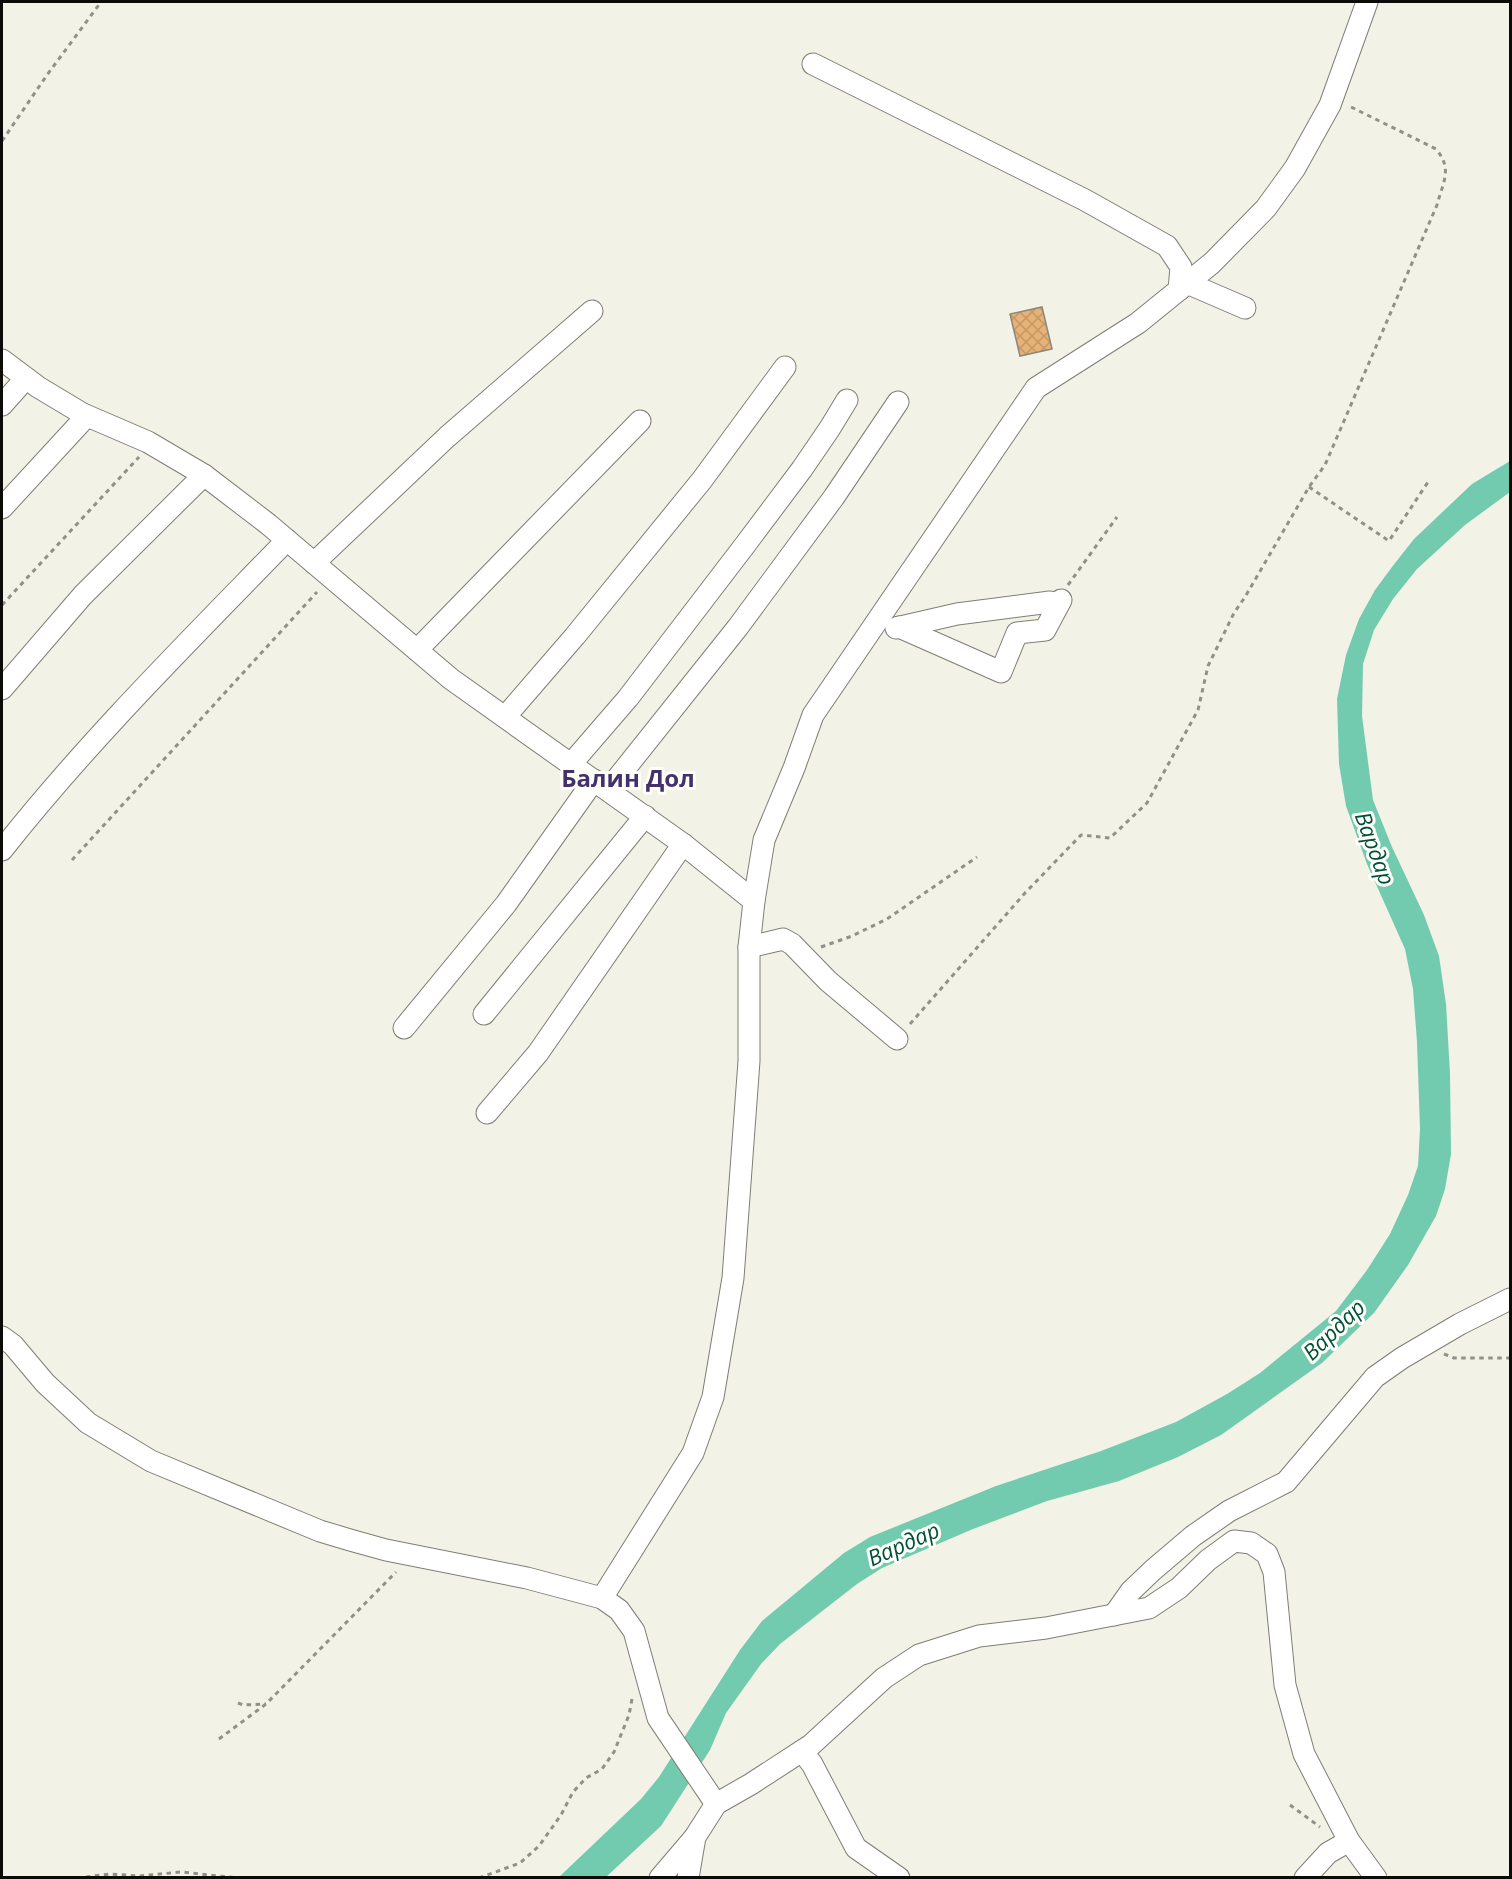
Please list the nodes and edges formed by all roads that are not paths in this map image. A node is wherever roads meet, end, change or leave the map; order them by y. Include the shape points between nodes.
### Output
1 (1366, 2) edge
2 (813, 64) dead end
3 (1183, 286) junction
4 (1245, 308) dead end
5 (592, 311) dead end
6 (2, 360) edge
7 (785, 367) dead end
8 (26, 378) junction
9 (847, 400) dead end
10 (898, 402) dead end
11 (2, 405) edge
12 (83, 414) junction
13 (640, 421) dead end
14 (204, 475) junction
15 (2, 508) edge
16 (287, 540) junction
17 (314, 563) junction
18 (899, 627) junction
19 (859, 646) junction
20 (417, 650) junction
21 (2, 689) edge
22 (505, 717) junction
23 (572, 764) junction
24 (601, 785) junction
25 (645, 816) junction
26 (683, 844) junction
27 (2, 849) edge
28 (754, 901) junction
29 (749, 947) junction
30 (484, 1014) dead end
31 (404, 1028) dead end
32 (897, 1039) road end
33 (487, 1113) dead end
34 (1510, 1299) edge
35 (2, 1337) edge
36 (602, 1598) junction
37 (1114, 1615) junction
38 (802, 1751) junction
39 (716, 1804) junction
40 (695, 1837) junction
41 (1345, 1842) junction
42 (660, 1878) edge
43 (688, 1878) edge
44 (899, 1878) edge
45 (1305, 1878) edge
46 (1377, 1878) edge

1 - 3 street via 1333,98 1295,168 1266,208 1212,263
2 - 3 street via 1085,200 1167,246 1181,267
3 - 4 street
3 - 19 street via 1138,322 1036,388
5 - 17 street via 447,437
6 - 8 street
7 - 22 street via 702,480
8 - 11 street
8 - 12 street
9 - 23 street via 745,546
10 - 24 street via 738,627
12 - 14 street via 148,442
12 - 15 street via 84,419 73,433
13 - 20 street
14 - 16 street
14 - 21 street via 83,595
16 - 17 street
16 - 27 street via 71,767
17 - 20 street
18 - 18 street via 957,614 1055,601 1045,630 1017,633 1001,672
18 - 19 street via 881,630
19 - 28 street via 813,715 764,840
20 - 22 street
22 - 23 street
23 - 24 street
24 - 25 street
24 - 31 street
25 - 26 street
25 - 30 street
26 - 28 street
26 - 33 street via 538,1053
28 - 29 street
29 - 32 street via 783,939 792,944 828,981
29 - 36 street via 750,1061 733,1278 713,1397 693,1453
34 - 37 street via 1434,1339 1375,1377 1286,1482 1229,1511 1193,1536 1131,1591
35 - 36 street via 88,1423 151,1461 321,1530 386,1550 527,1578
36 - 39 street via 619,1610 634,1631 658,1718
37 - 38 street via 979,1636 919,1655 884,1678
37 - 41 street via 1149,1608 1234,1541 1251,1543 1267,1554 1274,1572 1285,1685 1304,1754
38 - 39 street
38 - 44 street via 856,1848
39 - 40 street
40 - 42 street
40 - 43 street
41 - 45 street via 1328,1853
41 - 46 street

